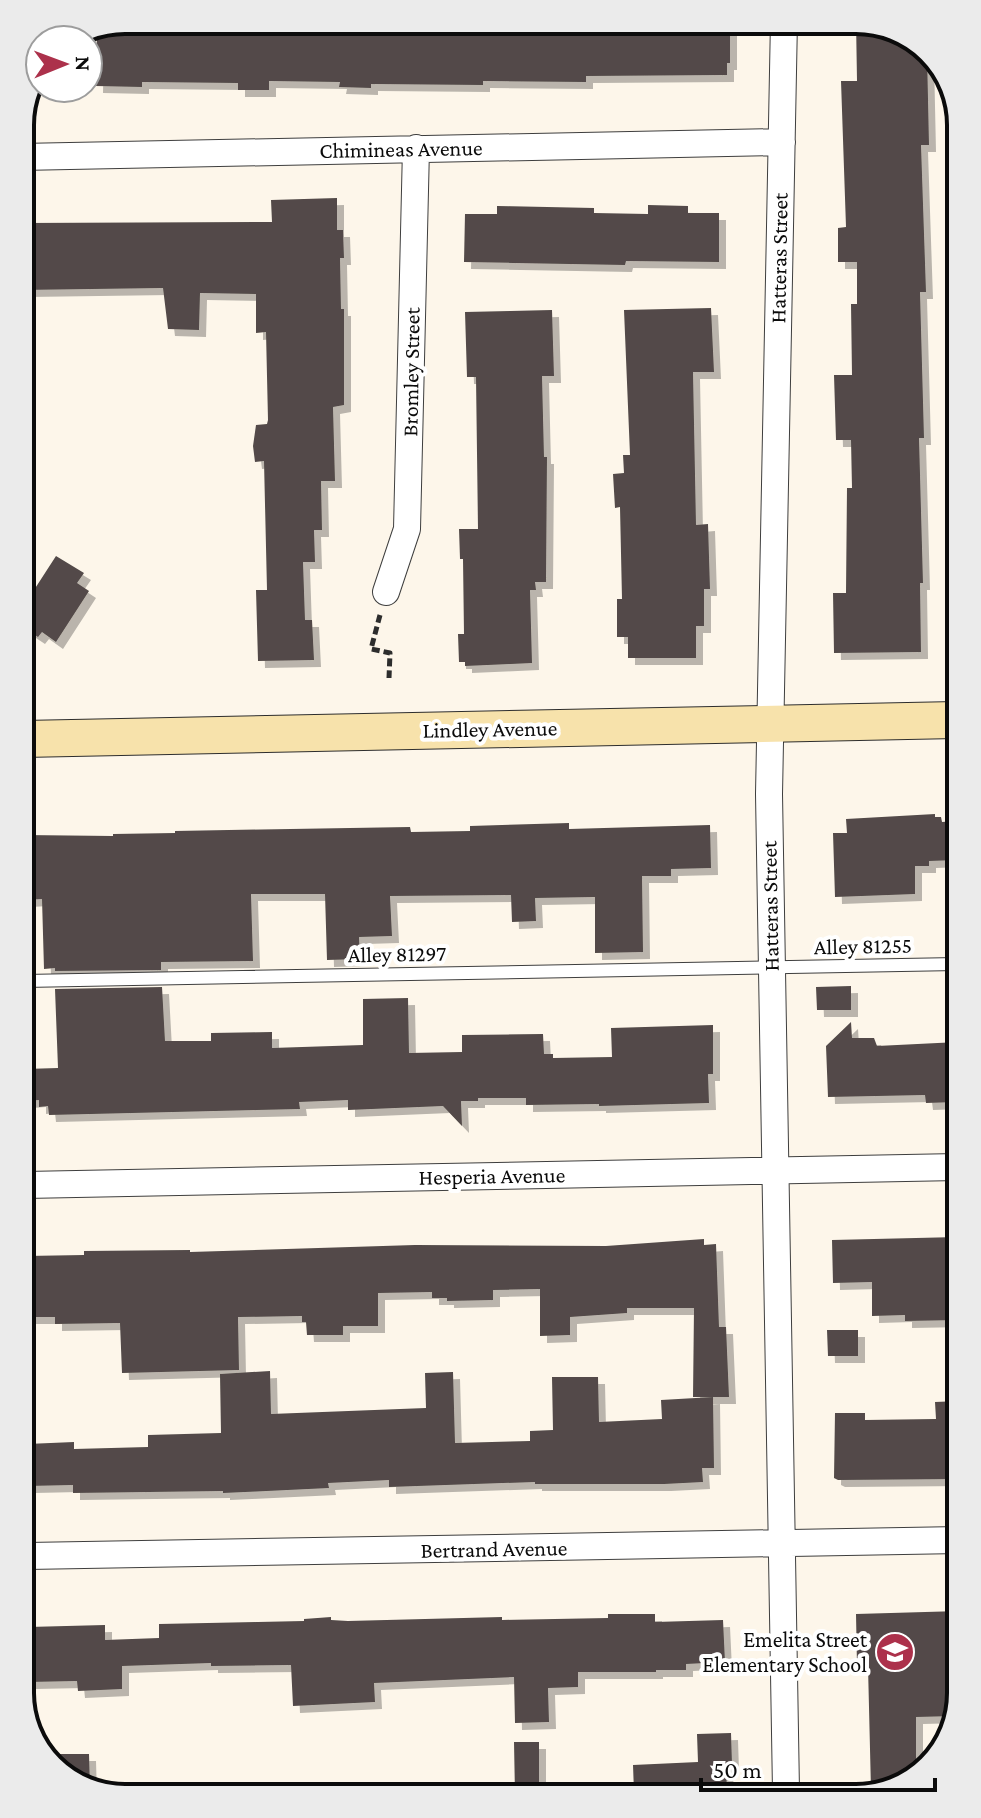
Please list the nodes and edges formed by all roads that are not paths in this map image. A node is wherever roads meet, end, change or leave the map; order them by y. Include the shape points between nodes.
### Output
1 (784, 34) edge
2 (782, 142) junction
3 (416, 148) junction
4 (34, 157) edge
5 (386, 592) road end
6 (947, 720) edge
7 (769, 723) junction
8 (34, 739) edge
9 (947, 964) edge
10 (771, 969) junction
11 (34, 981) edge
12 (947, 1167) edge
13 (775, 1171) junction
14 (34, 1185) edge
15 (947, 1540) edge
16 (781, 1544) junction
17 (34, 1556) edge
18 (786, 1784) edge

1 - 2 street, Hatteras Street
2 - 3 street, Chimineas Avenue
2 - 7 street, Hatteras Street
3 - 4 street, Chimineas Avenue
3 - 5 street, Bromley Street via 407,529
6 - 7 main road, Lindley Avenue
7 - 8 main road, Lindley Avenue
7 - 10 street, Hatteras Street
9 - 10 lane, Alley 81255
10 - 11 lane, Alley 81297
10 - 13 street, Hatteras Street
12 - 13 street, Hesperia Avenue
13 - 14 street, Hesperia Avenue
13 - 16 street, Hatteras Street
15 - 16 street, Bertrand Avenue
16 - 17 street, Bertrand Avenue
16 - 18 street, Hatteras Street

